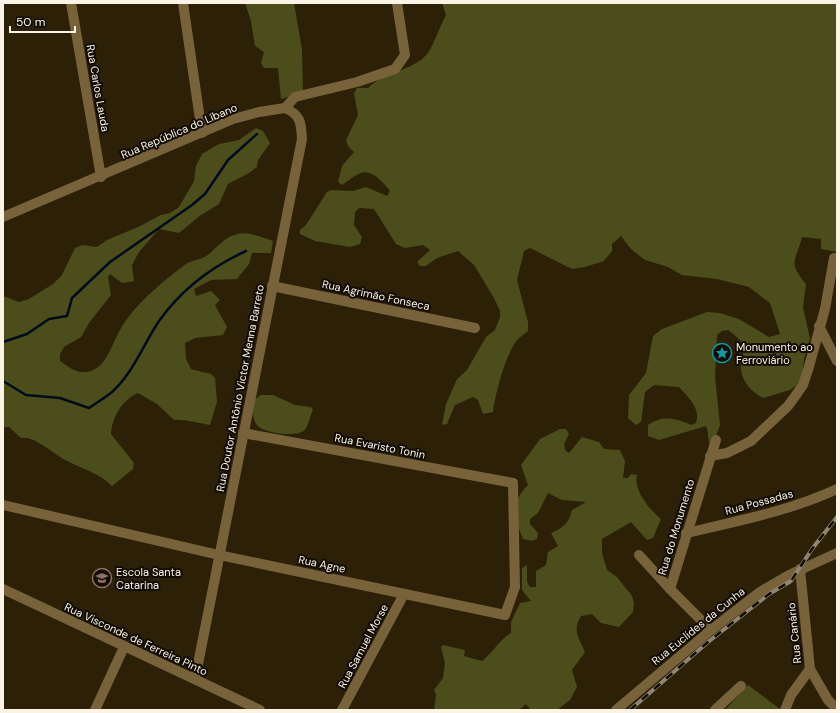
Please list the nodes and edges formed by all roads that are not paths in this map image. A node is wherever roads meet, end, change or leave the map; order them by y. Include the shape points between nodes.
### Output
1 (71, 3) edge
2 (183, 3) edge
3 (397, 3) edge
4 (285, 108) junction
5 (202, 133) junction
6 (101, 176) junction
7 (3, 217) edge
8 (834, 258) dead end
9 (272, 286) junction
10 (819, 326) junction
11 (475, 328) dead end
12 (837, 362) edge
13 (243, 433) junction
14 (716, 440) dead end
15 (710, 456) junction
16 (513, 483) joint
17 (837, 490) edge
18 (3, 505) edge
19 (686, 533) junction
20 (837, 553) edge
21 (219, 555) junction
22 (639, 555) dead end
23 (800, 569) junction
24 (3, 589) edge
25 (670, 589) junction
26 (404, 594) junction
27 (711, 630) junction
28 (124, 647) junction
29 (810, 669) junction
30 (195, 680) junction
31 (741, 686) dead end
32 (837, 709) edge
33 (95, 710) edge
34 (260, 710) edge
35 (342, 710) edge
36 (616, 710) edge
37 (715, 710) edge
38 (785, 710) edge

1 - 6 street, Rua Carlos Lauda
2 - 5 street
3 - 4 street, Rua República do Líbano via 405,55 395,69 357,82 295,97
4 - 5 street, Rua República do Líbano via 245,116
4 - 9 street, Rua Doutor Antônio Victor Menna Barreto via 296,113 300,121 302,139
5 - 6 street, Rua República do Líbano
6 - 7 street, Rua República do Líbano
8 - 10 street via 825,309
9 - 11 street, Rua Agrimão Fonseca
9 - 13 street, Rua Doutor Antônio Victor Menna Barreto
10 - 12 street
10 - 15 street via 802,385 788,406 743,446 727,453
13 - 16 street, Rua Evaristo Tonin
13 - 21 street, Rua Doutor Antônio Victor Menna Barreto
14 - 15 street, Rua do Monumento
15 - 19 street, Rua do Monumento
16 - 26 street, Rua Agne via 515,588 505,615
17 - 19 street, Rua Possadas via 770,512
18 - 21 street, Rua Agne
19 - 25 street, Rua do Monumento
20 - 23 street, Rua Euclides da Cunha
21 - 26 street, Rua Agne
21 - 30 street, Rua Doutor Antônio Victor Menna Barreto
22 - 25 street
23 - 27 street, Rua Euclides da Cunha via 760,592
23 - 29 street, Rua Canário
24 - 28 street, Rua Visconde de Ferreira Pinto
25 - 27 street, Rua do Monumento
26 - 35 street, Rua Samuel Morse
27 - 36 street, Rua Euclides da Cunha
28 - 30 street, Rua Visconde de Ferreira Pinto
28 - 33 street
29 - 32 street, Rua Canário via 828,700
29 - 38 street via 791,695
30 - 34 street, Rua Visconde de Ferreira Pinto
31 - 37 street

